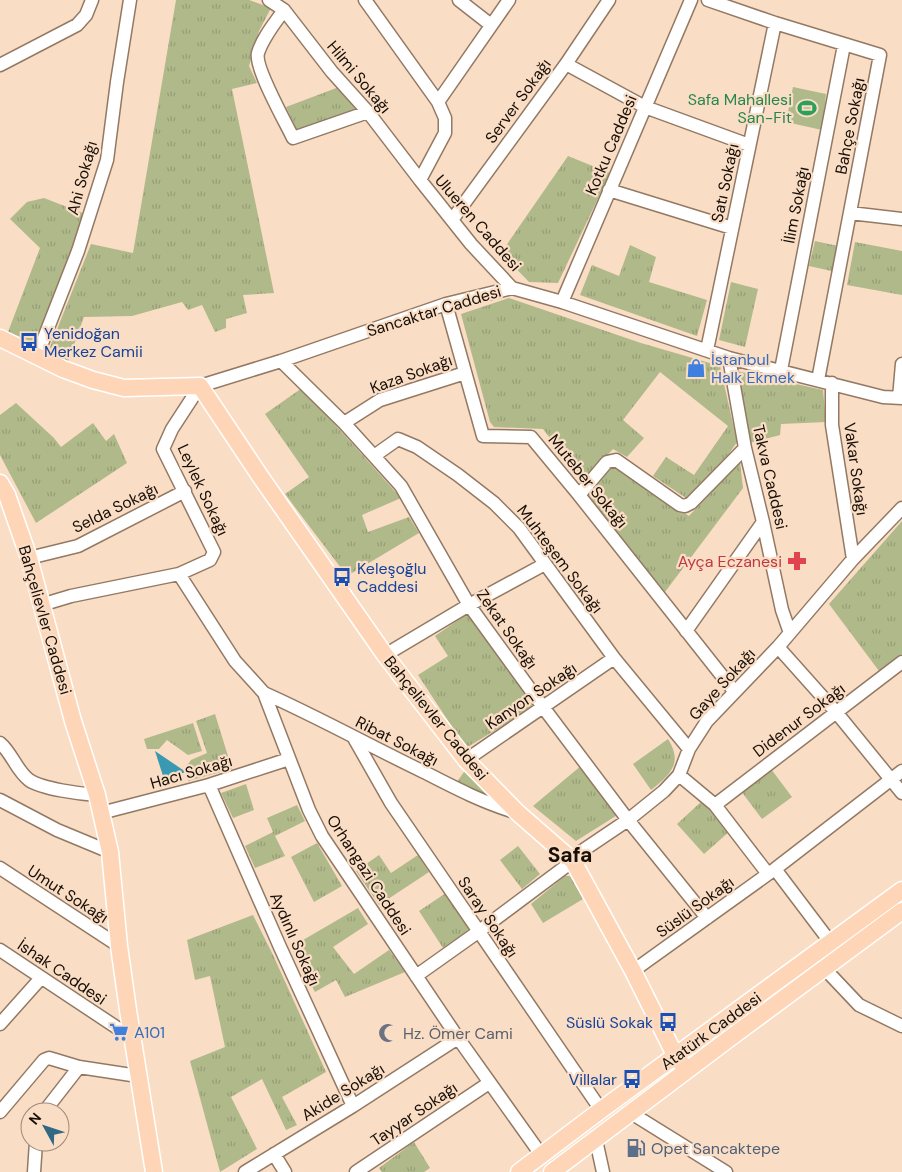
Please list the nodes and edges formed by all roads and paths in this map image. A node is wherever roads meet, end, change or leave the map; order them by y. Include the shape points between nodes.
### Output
1 (92, 0) edge
2 (130, 0) edge
3 (269, 0) edge
4 (459, 0) edge
5 (509, 0) edge
6 (609, 0) edge
7 (691, 0) edge
8 (708, 0) edge
9 (370, 2) edge
10 (284, 10) junction
11 (775, 23) junction
12 (491, 25) junction
13 (844, 45) junction
14 (566, 64) junction
15 (0, 65) edge
16 (438, 102) junction
17 (645, 107) junction
18 (368, 112) junction
19 (750, 145) junction
20 (420, 180) junction
21 (609, 190) junction
22 (850, 213) junction
23 (902, 219) edge
24 (452, 220) junction
25 (732, 228) junction
26 (512, 288) junction
27 (562, 302) junction
28 (446, 304) junction
29 (0, 338) edge
30 (707, 350) junction
31 (37, 356) junction
32 (729, 358) junction
33 (281, 362) junction
34 (902, 364) edge
35 (781, 370) junction
36 (465, 372) junction
37 (818, 380) junction
38 (832, 383) junction
39 (200, 386) junction
40 (900, 398) edge
41 (344, 423) junction
42 (745, 448) junction
43 (374, 456) junction
44 (184, 491) junction
45 (2, 493) edge
46 (579, 495) junction
47 (902, 508) edge
48 (763, 522) junction
49 (29, 558) junction
50 (853, 559) junction
51 (545, 564) junction
52 (179, 574) junction
53 (41, 605) junction
54 (469, 605) junction
55 (686, 631) junction
56 (790, 633) junction
57 (778, 647) junction
58 (385, 655) junction
59 (614, 658) junction
60 (902, 662) edge
61 (734, 691) junction
62 (264, 693) junction
63 (542, 707) junction
64 (836, 712) junction
65 (354, 738) junction
66 (0, 744) edge
67 (689, 749) junction
68 (288, 759) junction
69 (466, 760) junction
70 (902, 771) edge
71 (679, 774) junction
72 (891, 780) junction
73 (209, 785) junction
74 (97, 794) junction
75 (902, 794) edge
76 (0, 800) edge
77 (715, 805) junction
78 (101, 813) junction
79 (518, 814) junction
80 (628, 820) junction
81 (110, 852) junction
82 (573, 861) junction
83 (0, 868) edge
84 (772, 871) junction
85 (902, 890) edge
86 (902, 911) edge
87 (707, 918) junction
88 (478, 932) junction
89 (831, 943) junction
90 (119, 946) junction
91 (0, 950) edge
92 (824, 968) junction
93 (632, 971) junction
94 (416, 976) junction
95 (41, 978) junction
96 (0, 1024) edge
97 (902, 1026) edge
98 (131, 1037) junction
99 (458, 1038) junction
100 (676, 1056) junction
101 (79, 1067) junction
102 (687, 1070) junction
103 (138, 1076) junction
104 (489, 1083) junction
105 (52, 1102) edge
106 (353, 1106) junction
107 (601, 1110) junction
108 (0, 1112) edge
109 (631, 1112) junction
110 (596, 1140) junction
111 (35, 1152) edge
112 (274, 1154) junction
113 (542, 1156) junction
114 (713, 1168) edge
115 (34, 1172) edge
116 (154, 1172) edge
117 (245, 1172) edge
118 (286, 1172) edge
119 (356, 1172) edge
120 (519, 1172) edge
121 (552, 1172) edge
122 (603, 1172) edge
123 (726, 1172) edge

1 - 15 street via 86,15 77,25
2 - 31 street, Ahi Sokağı via 107,160 78,251
3 - 10 street, Hilmi Sokağı
4 - 12 street
5 - 12 street
6 - 14 street, Server Sokağı
7 - 17 street, Kotku Caddesi
8 - 11 street, Bahçe Sokağı
9 - 16 street, Ulueren Caddesi
10 - 18 street, Hilmi Sokağı
10 - 18 street via 258,55 262,73 293,138
11 - 13 street, Bahçe Sokağı
11 - 19 street, Satı Sokağı
12 - 16 street
13 - 22 street, Bahçe Sokağı via 880,55
13 - 35 street, İlim Sokağı
14 - 17 street
14 - 24 street, Server Sokağı
16 - 20 street, Ulueren Caddesi via 445,118 444,134
17 - 19 street
17 - 21 street, Kotku Caddesi
18 - 20 street, Hilmi Sokağı
19 - 25 street, Satı Sokağı
20 - 24 street, Ulueren Caddesi
21 - 25 street
21 - 27 street, Kotku Caddesi
22 - 23 street
22 - 37 street, Bahçe Sokağı
24 - 26 street, Ulueren Caddesi
25 - 30 street, Satı Sokağı
26 - 27 street, Sancaktar Caddesi
26 - 28 street, Sancaktar Caddesi
27 - 30 street, Sancaktar Caddesi
28 - 33 street, Sancaktar Caddesi
28 - 36 street, Muteber Sokağı
29 - 31 main road, Sancaktar Caddesi
30 - 32 street, Sancaktar Caddesi
31 - 39 main road, Sancaktar Caddesi via 63,369 124,388
32 - 35 street, Sancaktar Caddesi
32 - 42 street, Takva Caddesi
33 - 39 street, Sancaktar Caddesi
33 - 41 street, Zekat Sokağı
34 - 40 street
35 - 37 street, Sancaktar Caddesi
36 - 41 street, Kaza Sokağı via 380,400
36 - 46 street, Muteber Sokağı via 483,436 530,437
37 - 38 street, Sancaktar Caddesi
38 - 40 street, Sancaktar Caddesi via 883,397
38 - 50 street, Vakar Sokağı via 832,425
39 - 44 street, Leylek Sokağı via 162,449
39 - 58 main road, Bahçelievler Caddesi
41 - 43 street, Zekat Sokağı
42 - 46 street via 685,506 616,460 607,462
42 - 48 street, Takva Caddesi
43 - 51 street, Muhteşem Sokağı via 398,439 417,447 494,502 519,528
43 - 54 street, Zekat Sokağı via 400,486
44 - 49 street, Selda Sokağı via 78,546
44 - 52 street, Leylek Sokağı via 214,552 210,560
45 - 49 main road, Bahçelievler Caddesi
46 - 55 street, Muteber Sokağı
47 - 50 street, Gaye Sokağı
48 - 55 street
48 - 56 street, Takva Caddesi
49 - 53 main road, Bahçelievler Caddesi
50 - 56 street, Gaye Sokağı
51 - 54 street
51 - 59 street, Muhteşem Sokağı
52 - 53 street, Leylek Sokağı
52 - 62 street, Orhangazi Caddesi via 235,661
53 - 74 main road, Bahçelievler Caddesi
54 - 58 street
54 - 63 street, Zekat Sokağı
55 - 61 street, Muteber Sokağı
56 - 57 street, Gaye Sokağı
57 - 61 street, Gaye Sokağı
57 - 64 street
58 - 69 main road, Bahçelievler Caddesi
59 - 63 street, Kanyon Sokağı
59 - 67 street, Muhteşem Sokağı
60 - 64 street, Didenur Sokağı
61 - 67 street, Gaye Sokağı via 707,721
62 - 65 street, Ribat Sokağı
62 - 68 street, Orhangazi Caddesi
63 - 69 street, Kanyon Sokağı
63 - 80 street, Zekat Sokağı
64 - 72 street
64 - 77 street, Didenur Sokağı
65 - 79 street, Ribat Sokağı via 491,806
65 - 88 street, Saray Sokağı via 390,803
66 - 74 street via 29,779 41,785
67 - 71 street, Gaye Sokağı
68 - 73 street, Hacı Sokağı
68 - 94 street, Orhangazi Caddesi via 322,836
69 - 79 main road, Bahçelievler Caddesi
70 - 72 street, Süslü Sokağı
71 - 77 street
71 - 80 street, Gaye Sokağı via 664,791
72 - 75 street
72 - 84 street, Süslü Sokağı
73 - 78 street, Hacı Sokağı
73 - 106 street, Aydınlı Sokağı
74 - 78 main road, Bahçelievler Caddesi
76 - 81 street via 57,830
77 - 84 street
78 - 81 main road, Bahçelievler Caddesi
79 - 82 main road, Bahçelievler Caddesi
80 - 82 street, Gaye Sokağı via 579,853
80 - 87 street, Zekat Sokağı
81 - 90 main road, Bahçelievler Caddesi
82 - 88 street, Gaye Sokağı
82 - 93 main road, Bahçelievler Caddesi
83 - 90 street, Umut Sokağı
84 - 87 street, Süslü Sokağı
84 - 89 street
85 - 89 main road, Atatürk Caddesi
86 - 92 main road, Atatürk Caddesi
87 - 93 street, Süslü Sokağı
88 - 94 street, Gaye Sokağı
88 - 107 street, Saray Sokağı
89 - 100 main road, Atatürk Caddesi
90 - 98 main road, Bahçelievler Caddesi
91 - 95 street, İshak Caddesi
92 - 97 street via 859,1005
92 - 102 main road, Atatürk Caddesi
93 - 100 main road, Bahçelievler Caddesi
94 - 99 street, Orhangazi Caddesi
95 - 96 street
95 - 98 street, İshak Caddesi
98 - 103 main road, Bahçelievler Caddesi
99 - 104 street, Orhangazi Caddesi
99 - 106 street, Akide Sokağı
100 - 102 main road, Bahçelievler Caddesi
100 - 107 main road, Atatürk Caddesi
101 - 103 street
101 - 105 street
101 - 108 street via 48,1058 44,1060
102 - 109 main road, Atatürk Caddesi
103 - 116 main road, Bahçelievler Caddesi
104 - 113 street, Orhangazi Caddesi
104 - 119 street, Tayyar Sokağı
106 - 112 street, Akide Sokağı
107 - 113 main road, Atatürk Caddesi
109 - 110 main road, Atatürk Caddesi
109 - 114 street
110 - 121 main road, Atatürk Caddesi
110 - 122 street
111 - 115 street
112 - 117 street, Akide Sokağı
112 - 118 street
113 - 120 main road, Atatürk Caddesi
114 - 123 street

